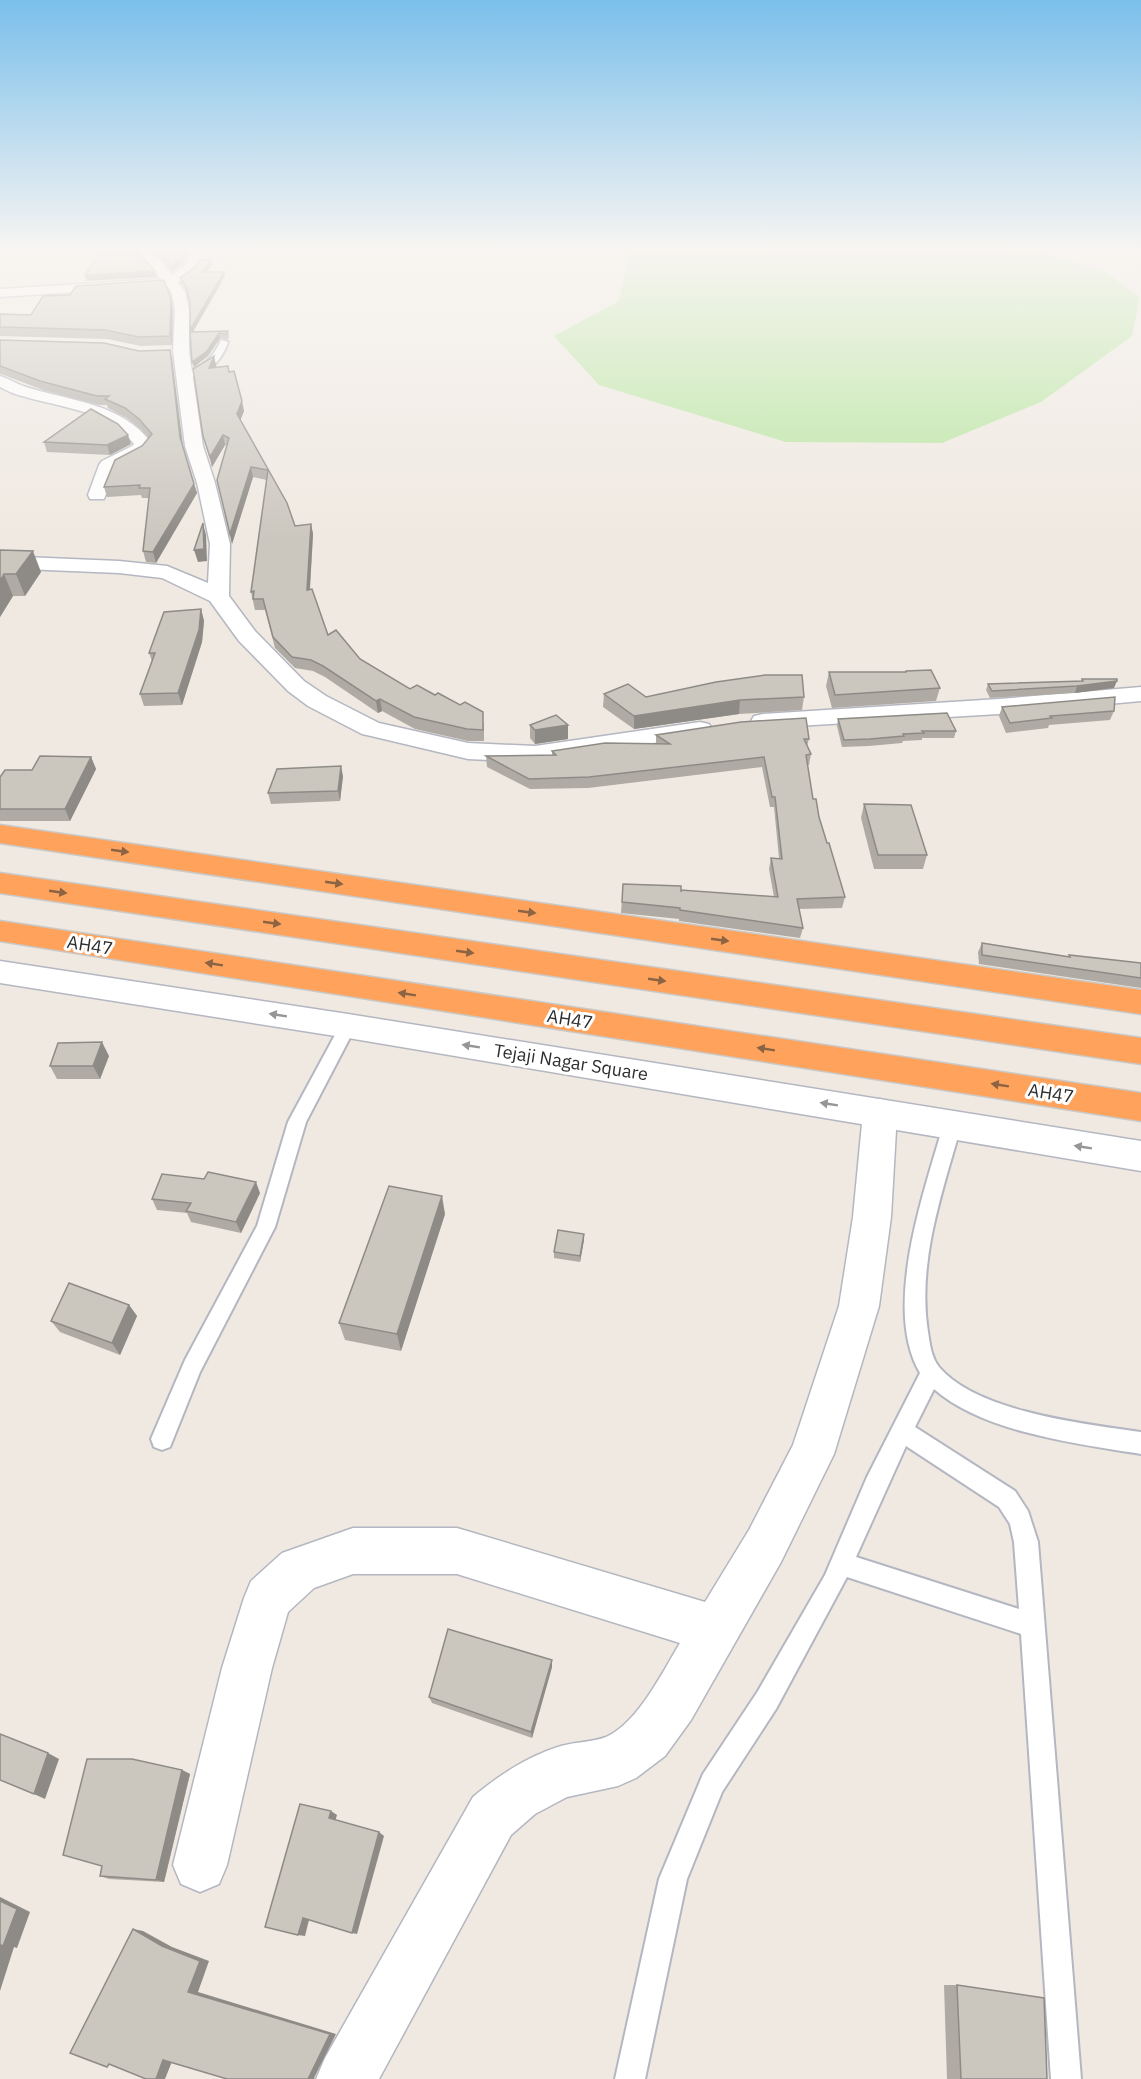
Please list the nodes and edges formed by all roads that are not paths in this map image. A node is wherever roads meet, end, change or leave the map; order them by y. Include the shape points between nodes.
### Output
1 (174, 346) edge
2 (223, 346) edge
3 (184, 376) junction
4 (0, 381) edge
5 (159, 449) edge
6 (138, 450) junction
7 (97, 495) dead end
8 (0, 562) edge
9 (218, 596) junction
10 (1141, 694) edge
11 (0, 834) edge
12 (0, 884) edge
13 (0, 931) edge
14 (0, 972) edge
15 (1141, 1002) edge
16 (348, 1026) junction
17 (1141, 1051) edge
18 (1141, 1107) edge
19 (880, 1113) junction
20 (952, 1126) junction
21 (1141, 1156) edge
22 (931, 1373) junction
23 (902, 1431) junction
24 (162, 1439) dead end
25 (1141, 1443) edge
26 (842, 1564) junction
27 (1033, 1626) junction
28 (714, 1629) junction
29 (200, 1865) dead end
30 (346, 2079) edge
31 (630, 2079) edge
32 (1066, 2079) edge

1 - 3 street
2 - 3 lane via 212,364
3 - 9 street via 187,447 206,483 220,544
4 - 6 street via 122,423 138,434 143,444
5 - 6 street
6 - 7 street via 108,465
8 - 9 street via 167,572
9 - 10 street via 247,636 296,686 317,701 371,729 468,751 535,754 728,725 1075,702
11 -> 15 highway
12 -> 17 highway
18 -> 13 highway, AH47
16 -> 14 street, Tejaji Nagar Square
19 -> 16 street, Tejaji Nagar Square
16 - 24 lane via 297,1122 266,1227 192,1366
19 - 20 street, Tejaji Nagar Square
19 - 28 street via 872,1217 859,1306 842,1366 812,1454 765,1546
21 -> 20 street, Tejaji Nagar Square
20 - 22 lane via 922,1234 919,1267 915,1322 919,1346
22 - 23 lane
22 - 25 lane via 951,1391 996,1413
23 - 26 lane
23 - 27 lane via 1007,1499 1020,1519 1026,1542
26 - 27 lane
26 - 31 lane via 767,1700 712,1784 673,1880
27 - 32 lane
28 - 29 street via 457,1551 353,1551 299,1570 268,1598 247,1668
28 - 30 street via 673,1702 647,1738 618,1760 561,1772 516,1795 492,1816

